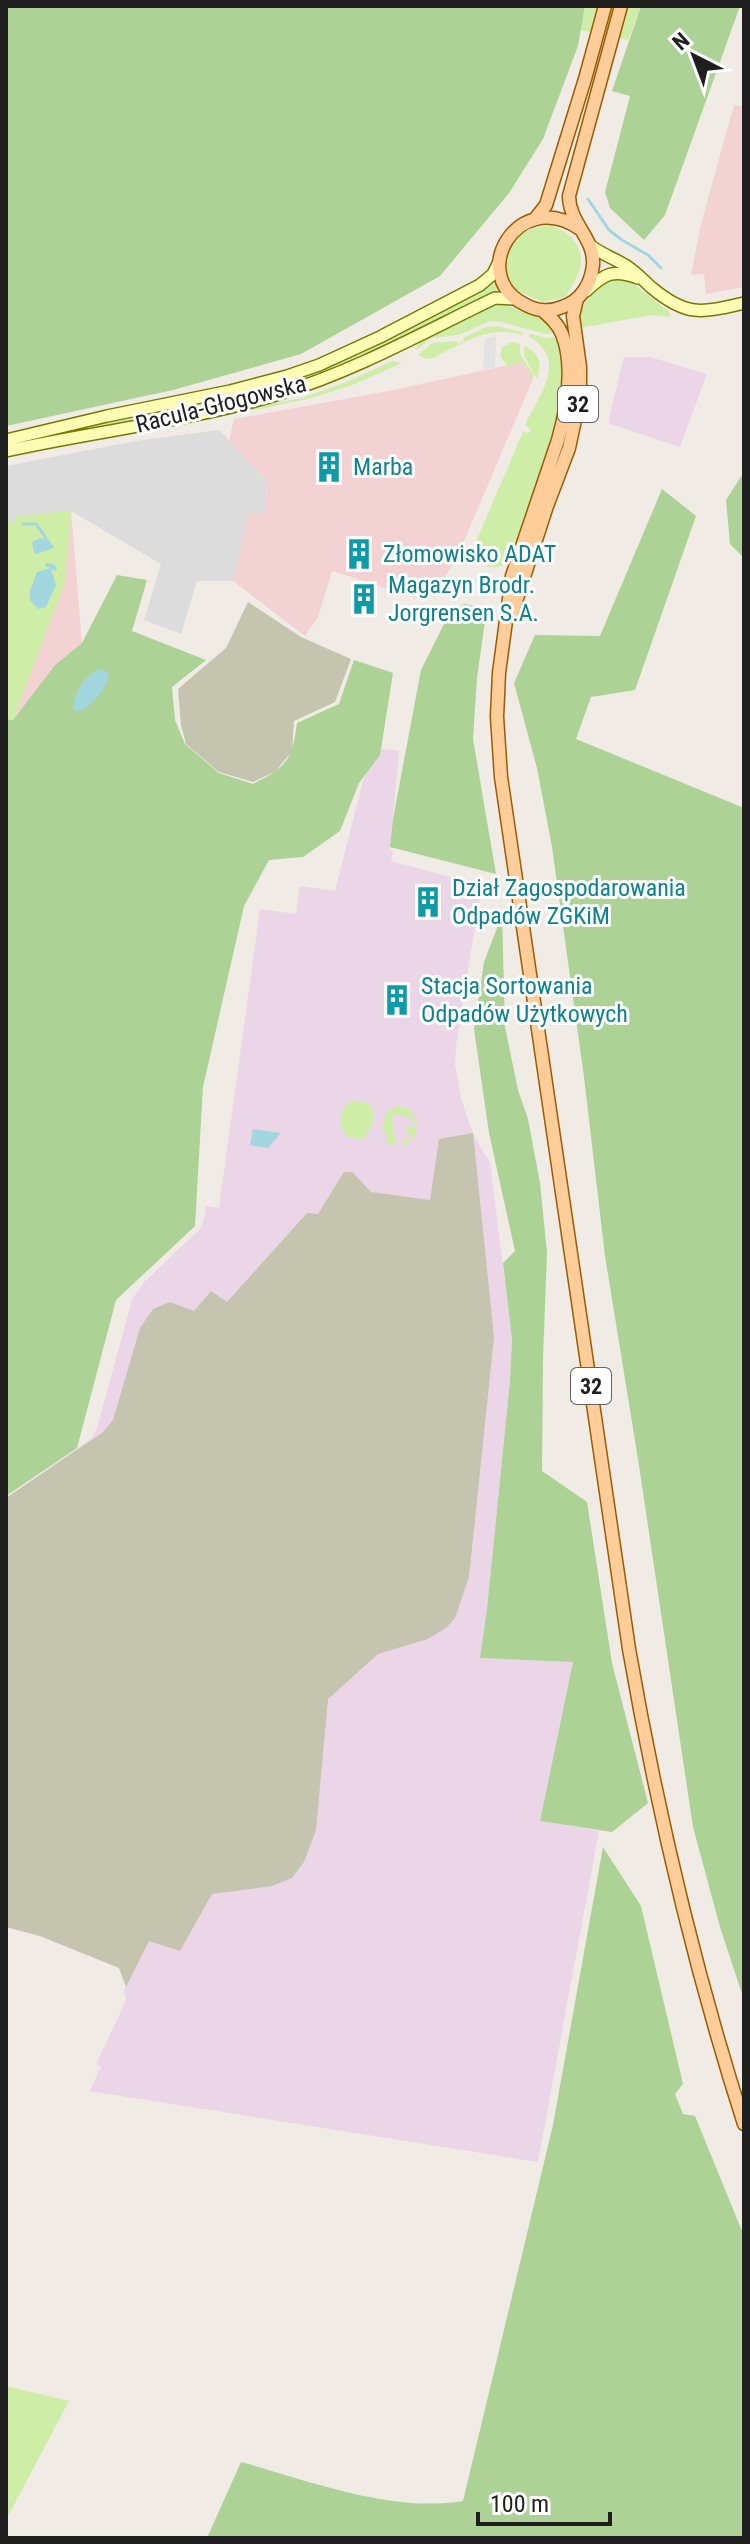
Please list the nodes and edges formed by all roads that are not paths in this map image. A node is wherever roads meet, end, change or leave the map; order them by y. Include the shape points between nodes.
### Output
1 (605, 6) edge
2 (621, 6) edge
3 (535, 219) junction
4 (580, 229) junction
5 (591, 246) junction
6 (500, 260) junction
7 (643, 281) junction
8 (580, 296) junction
9 (516, 299) junction
10 (744, 303) edge
11 (542, 310) junction
12 (6, 440) edge
13 (6, 451) edge
14 (504, 639) junction
15 (744, 2124) edge

1 - 3 main road via 546,205
2 - 4 main road via 571,182 570,211
3 - 4 main road via 555,218
3 - 6 main road via 510,233
4 - 5 main road
5 - 7 main road
5 - 8 main road, 32 via 590,278
6 - 9 main road via 503,282
6 - 12 main road, Racula-Głogowska via 480,285 319,365 248,387
7 - 8 main road via 610,273
7 - 10 main road via 674,305 693,311
8 - 11 main road via 560,308
8 - 14 main road, 32 via 573,316 580,392 569,448
9 - 11 main road
9 - 13 main road, Racula-Głogowska via 495,298 343,371 277,394
11 - 14 main road, 32 via 558,326 565,346 566,404 512,576
14 - 15 main road, 32 via 497,717 501,777 629,1649 670,1858

